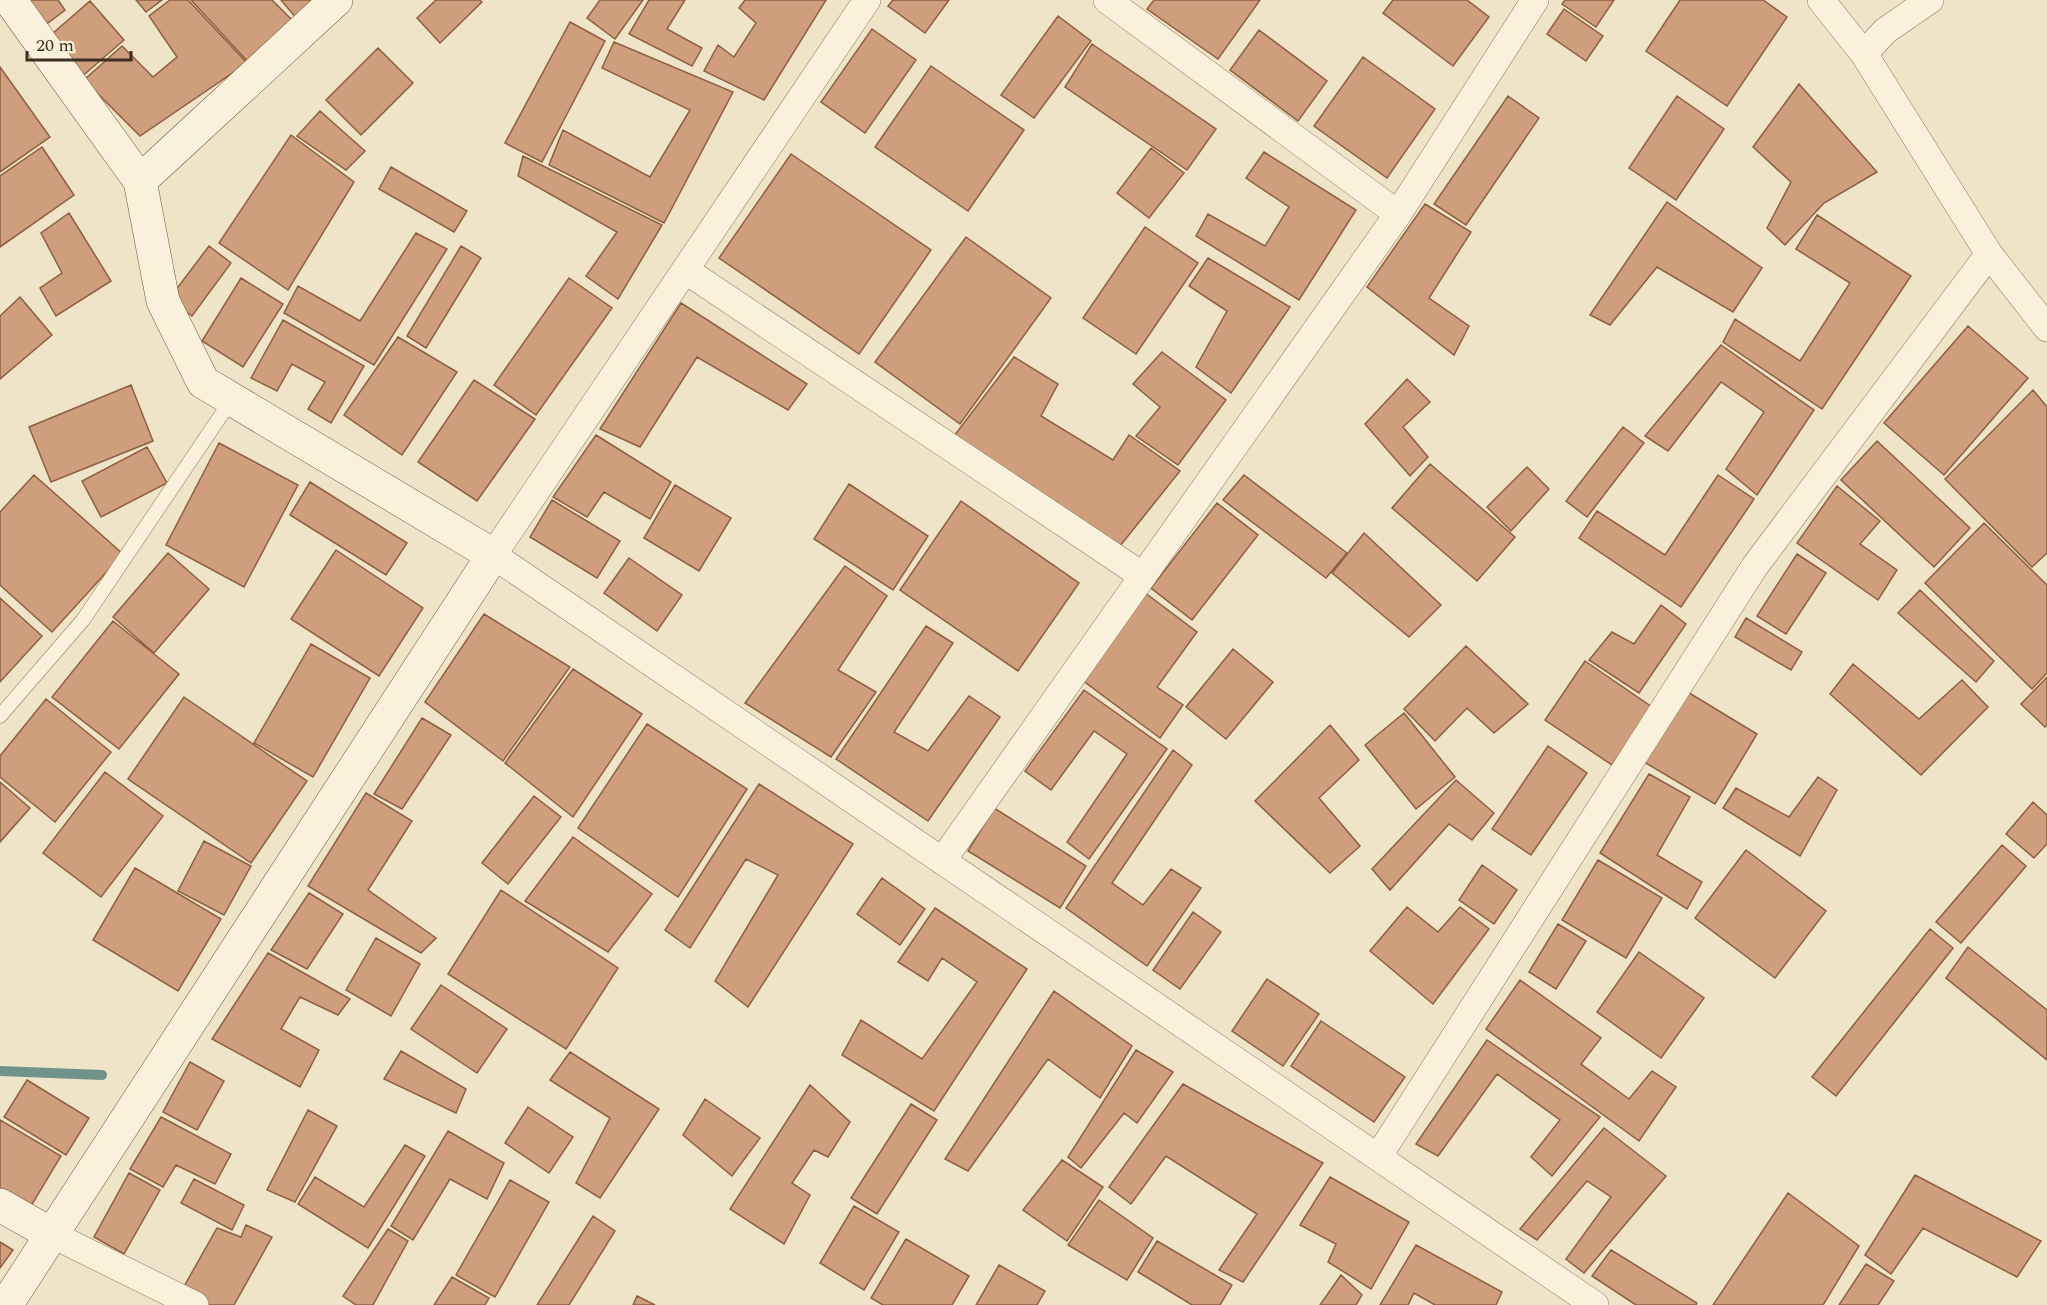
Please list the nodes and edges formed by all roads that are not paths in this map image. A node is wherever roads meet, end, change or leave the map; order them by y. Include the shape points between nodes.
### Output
1 (10, 0) edge
2 (336, 0) edge
3 (867, 0) edge
4 (1107, 0) edge
5 (1535, 0) edge
6 (1821, 0) edge
7 (1930, 0) edge
8 (1864, 54) junction
9 (140, 181) junction
10 (1398, 214) junction
11 (1989, 254) junction
12 (685, 270) junction
13 (2047, 328) edge
14 (232, 399) junction
15 (493, 555) junction
16 (1143, 576) junction
17 (0, 716) edge
18 (942, 861) junction
19 (1378, 1157) junction
20 (0, 1205) edge
21 (51, 1234) junction
22 (6, 1305) edge
23 (195, 1305) edge
24 (1595, 1305) edge

1 - 9 street
2 - 9 street
3 - 12 street
4 - 10 street
5 - 10 street
6 - 8 street
7 - 8 street via 1885,31
8 - 11 street
9 - 14 street via 163,301 203,382
10 - 16 street
11 - 13 street
11 - 19 street via 1755,566
12 - 15 street
12 - 16 street
14 - 15 street
14 - 17 lane via 83,620
15 - 18 street
15 - 21 street
16 - 18 street
18 - 19 street
19 - 24 street
20 - 21 street
21 - 22 street
21 - 23 street

